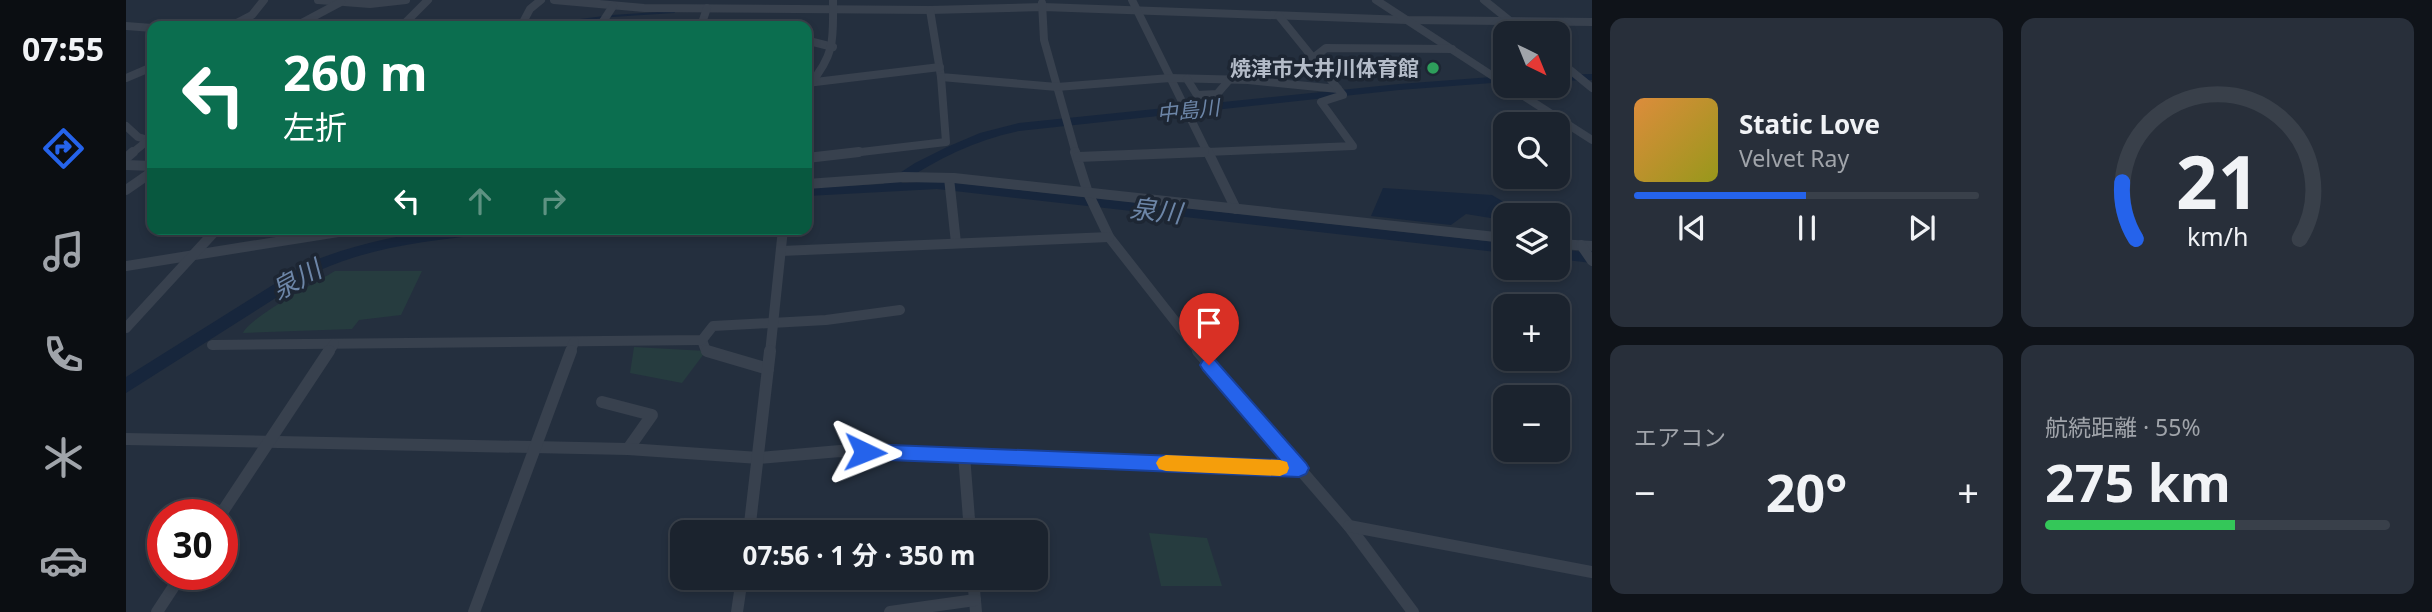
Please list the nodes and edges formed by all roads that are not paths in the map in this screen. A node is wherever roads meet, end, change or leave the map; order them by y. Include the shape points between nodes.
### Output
1 (264, 0) edge
2 (318, 0) edge
3 (406, 0) edge
4 (428, 0) edge
5 (541, 0) edge
6 (555, 0) edge
7 (940, 0) edge
8 (1132, 0) edge
9 (1376, 0) edge
10 (1484, 0) edge
11 (341, 2) junction
12 (1042, 3) edge
13 (613, 6) junction
14 (706, 7) edge
15 (832, 7) edge
16 (929, 9) junction
17 (943, 9) junction
18 (1137, 10) junction
19 (1279, 16) junction
20 (604, 20) edge
21 (1407, 20) junction
22 (241, 21) edge
23 (305, 21) edge
24 (407, 21) edge
25 (524, 21) edge
26 (1510, 21) joint
27 (1570, 22) edge
28 (1592, 22) edge
29 (126, 28) edge
30 (147, 30) edge
31 (813, 42) dead end
32 (833, 47) junction
33 (1339, 48) junction
34 (1363, 49) junction
35 (1452, 49) junction
36 (1313, 58) junction
37 (1320, 67) junction
38 (1354, 67) junction
39 (1382, 67) junction
40 (1394, 67) dead end
41 (147, 69) edge
42 (1570, 70) edge
43 (126, 71) edge
44 (140, 72) junction
45 (941, 72) junction
46 (1493, 77) edge
47 (126, 78) edge
48 (1170, 78) junction
49 (1187, 79) junction
50 (1230, 79) junction
51 (812, 81) edge
52 (812, 85) edge
53 (1589, 85) edge
54 (1057, 87) junction
55 (1339, 91) junction
56 (1528, 98) edge
57 (126, 126) edge
58 (147, 139) edge
59 (1592, 140) edge
60 (147, 143) edge
61 (1209, 152) junction
62 (812, 157) edge
63 (1078, 157) junction
64 (126, 158) edge
65 (126, 165) edge
66 (147, 166) edge
67 (147, 175) edge
68 (949, 178) junction
69 (812, 184) edge
70 (126, 190) edge
71 (1088, 193) junction
72 (1237, 209) junction
73 (212, 235) edge
74 (322, 235) edge
75 (782, 235) edge
76 (1109, 237) junction
77 (1493, 237) edge
78 (956, 243) junction
79 (1585, 246) edge
80 (781, 251) junction
81 (192, 257) junction
82 (1592, 261) edge
83 (126, 266) edge
84 (900, 310) dead end
85 (773, 322) junction
86 (126, 328) edge
87 (702, 340) junction
88 (574, 342) junction
89 (334, 344) junction
90 (212, 345) dead end
91 (768, 369) junction
92 (602, 402) dead end
93 (126, 439) edge
94 (269, 442) junction
95 (535, 446) junction
96 (628, 449) junction
97 (964, 455) junction
98 (759, 458) junction
99 (1299, 468) junction
100 (231, 499) edge
101 (750, 520) edge
102 (969, 520) edge
103 (1349, 526) junction
104 (1592, 572) edge
105 (172, 590) edge
106 (740, 590) edge
107 (975, 606) edge
108 (158, 612) edge
109 (474, 612) edge
110 (737, 612) edge
111 (890, 612) edge
112 (1413, 612) edge

1 - 22 street
2 - 11 street
3 - 11 street
4 - 24 street
5 - 25 street
6 - 13 street
7 - 17 street
8 - 18 street
9 - 21 street
10 - 26 street
11 - 23 street
12 - 17 street
12 - 18 street
12 - 54 street via 1044,40
13 - 14 street
13 - 20 street
14 - 15 street
15 - 16 street
15 - 32 street
16 - 17 street
16 - 45 street
18 - 19 street
18 - 48 street
19 - 21 street
19 - 36 street
21 - 26 street
21 - 35 street
27 - 28 street
29 - 30 street
31 - 32 street
32 - 51 street
33 - 34 street
33 - 36 street via 1326,48
33 - 38 street
34 - 35 street
34 - 39 street
35 - 46 street
36 - 37 street
37 - 38 street
37 - 55 street
38 - 39 street
39 - 40 street
41 - 44 street
42 - 53 street
43 - 44 street
44 - 47 street
45 - 52 street
45 - 54 street
45 - 62 street via 946,142
48 - 49 street
48 - 54 street
48 - 61 street
49 - 50 street
49 - 50 street via 1197,95 1217,94
50 - 55 street
54 - 63 street
55 - 61 street via 1321,102 1353,146
56 - 59 street
57 - 58 street
60 - 64 street
61 - 63 street
61 - 72 street
63 - 71 street
65 - 66 street
67 - 70 street
68 - 69 street
68 - 71 street
68 - 78 street
71 - 72 street
71 - 76 street
72 - 77 street
73 - 81 street
74 - 81 street
75 - 80 street
76 - 78 street
76 - 99 street via 1209,365
78 - 80 street
79 - 82 street
80 - 85 street
81 - 83 street
81 - 86 street
84 - 85 street
85 - 87 street via 713,327
85 - 91 street
87 - 88 street
87 - 91 street via 706,351
88 - 89 street
88 - 95 street
89 - 90 street
89 - 94 street
91 - 98 street
92 - 96 street via 652,415
93 - 94 street
94 - 95 street
94 - 100 street
95 - 96 street
95 - 109 street
96 - 98 street
97 - 98 street via 841,451
97 - 99 street
97 - 102 street
98 - 101 street
99 - 103 street
103 - 104 street
103 - 112 street
105 - 108 street
106 - 110 street
107 - 111 street

